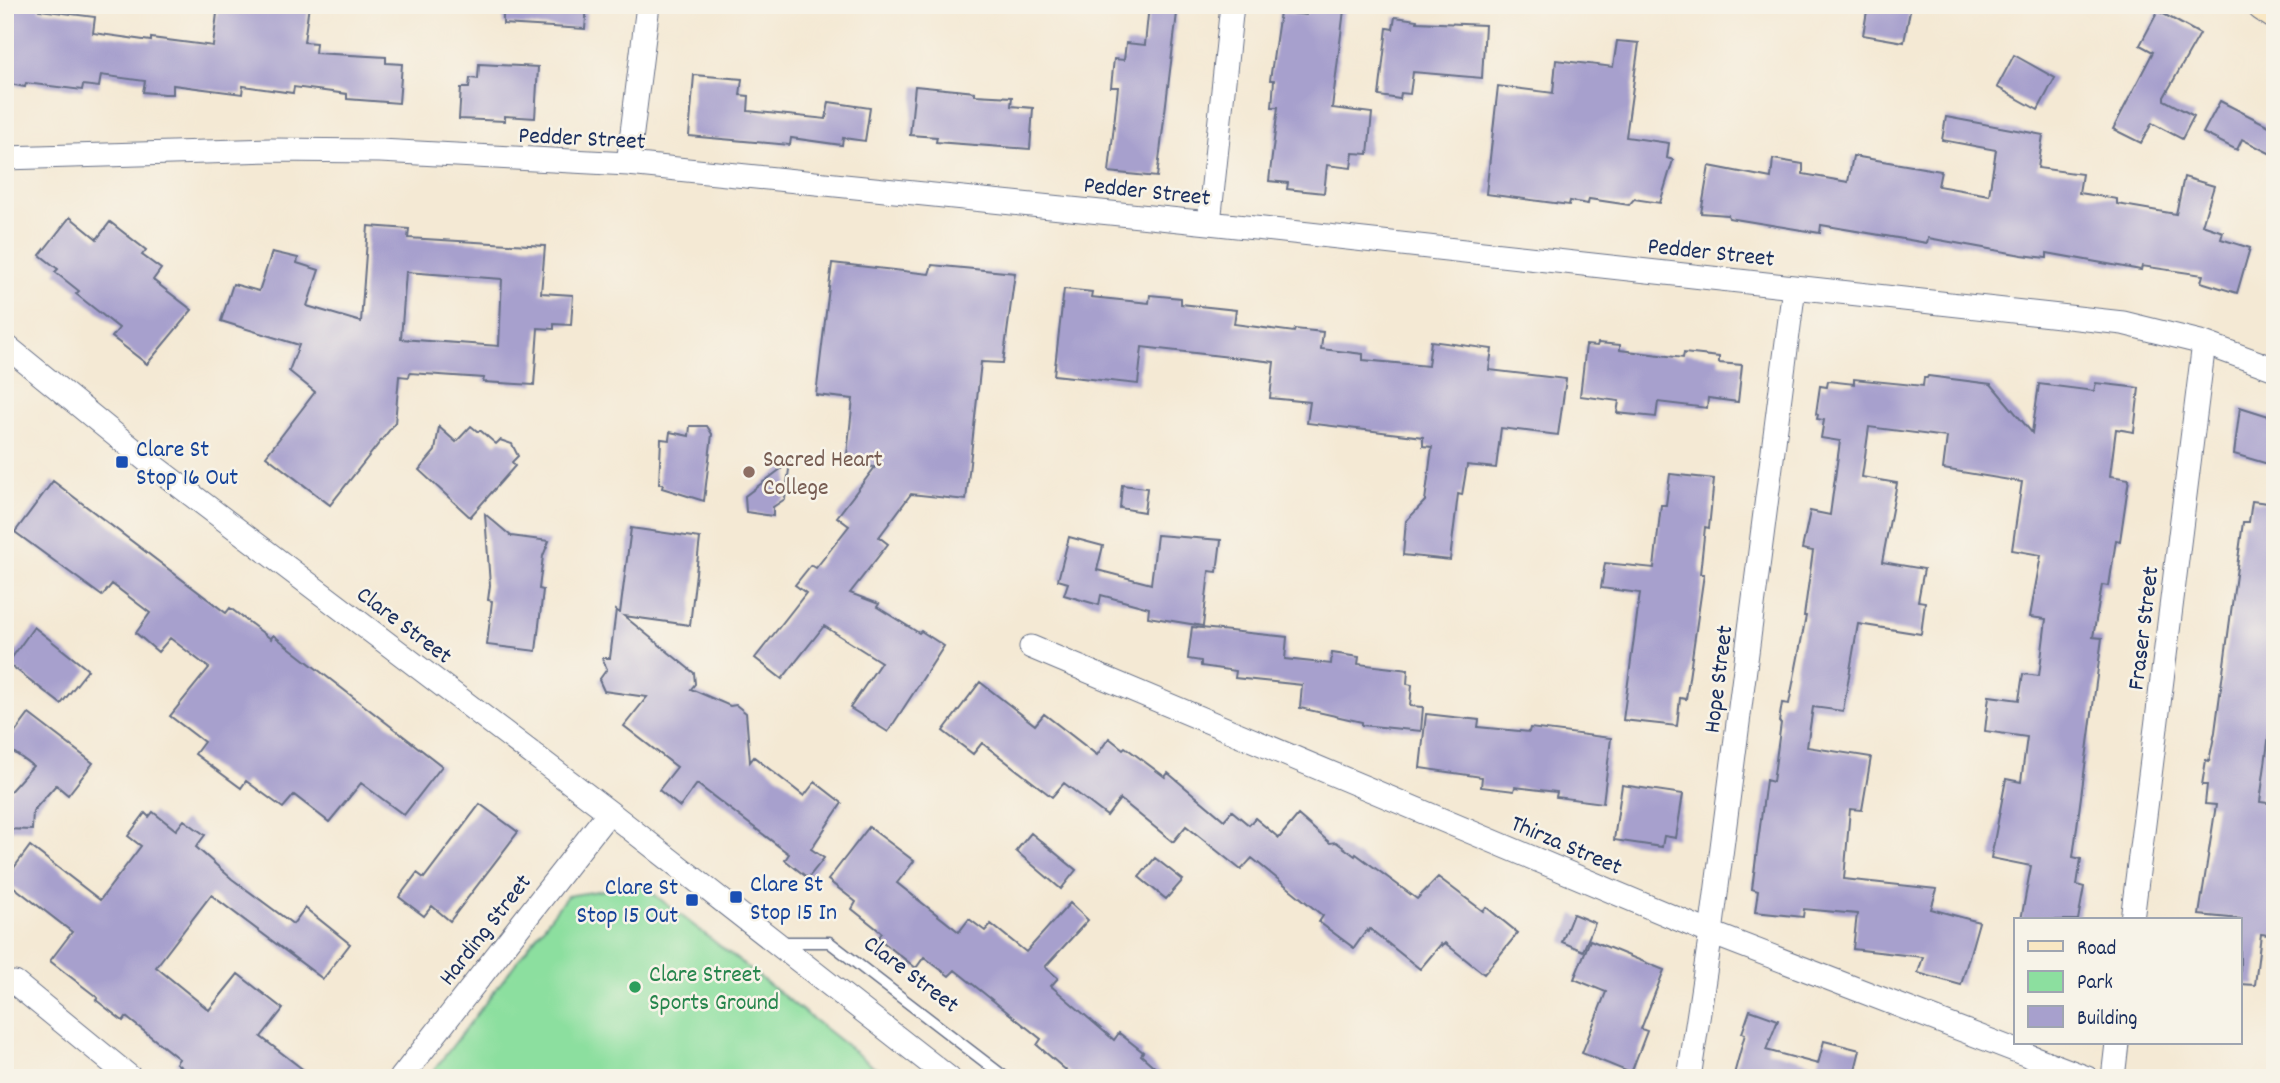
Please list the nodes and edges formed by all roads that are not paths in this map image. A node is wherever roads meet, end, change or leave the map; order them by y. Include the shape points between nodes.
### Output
1 (648, 5) edge
2 (1232, 5) edge
3 (2263, 5) edge
4 (2275, 13) edge
5 (5, 158) edge
6 (628, 164) junction
7 (1209, 223) junction
8 (1794, 287) junction
9 (2204, 343) junction
10 (7, 349) edge
11 (2275, 369) edge
12 (1031, 647) dead end
13 (609, 813) junction
14 (2132, 918) edge
15 (1711, 933) junction
16 (776, 942) junction
17 (15, 983) dead end
18 (2117, 1044) edge
19 (131, 1078) edge
20 (401, 1078) edge
21 (949, 1078) edge
22 (1006, 1078) edge
23 (1689, 1078) edge
24 (2087, 1078) edge
25 (2113, 1078) edge

1 - 6 street
2 - 7 street
3 - 4 main road
5 - 6 street, Pedder Street via 344,150
6 - 7 street, Pedder Street
7 - 8 street, Pedder Street
8 - 9 street, Pedder Street via 2123,323
8 - 15 street, Hope Street
9 - 11 street, Pedder Street
9 - 14 street, Fraser Street
10 - 13 street, Clare Street
12 - 15 street, Thirza Street
13 - 16 street, Clare Street
13 - 20 street, Harding Street
15 - 23 street, Hope Street
15 - 24 street, Thirza Street
16 - 21 street, Clare Street
16 - 22 lane, Clare Street via 829,942
17 - 19 street
18 - 25 street

